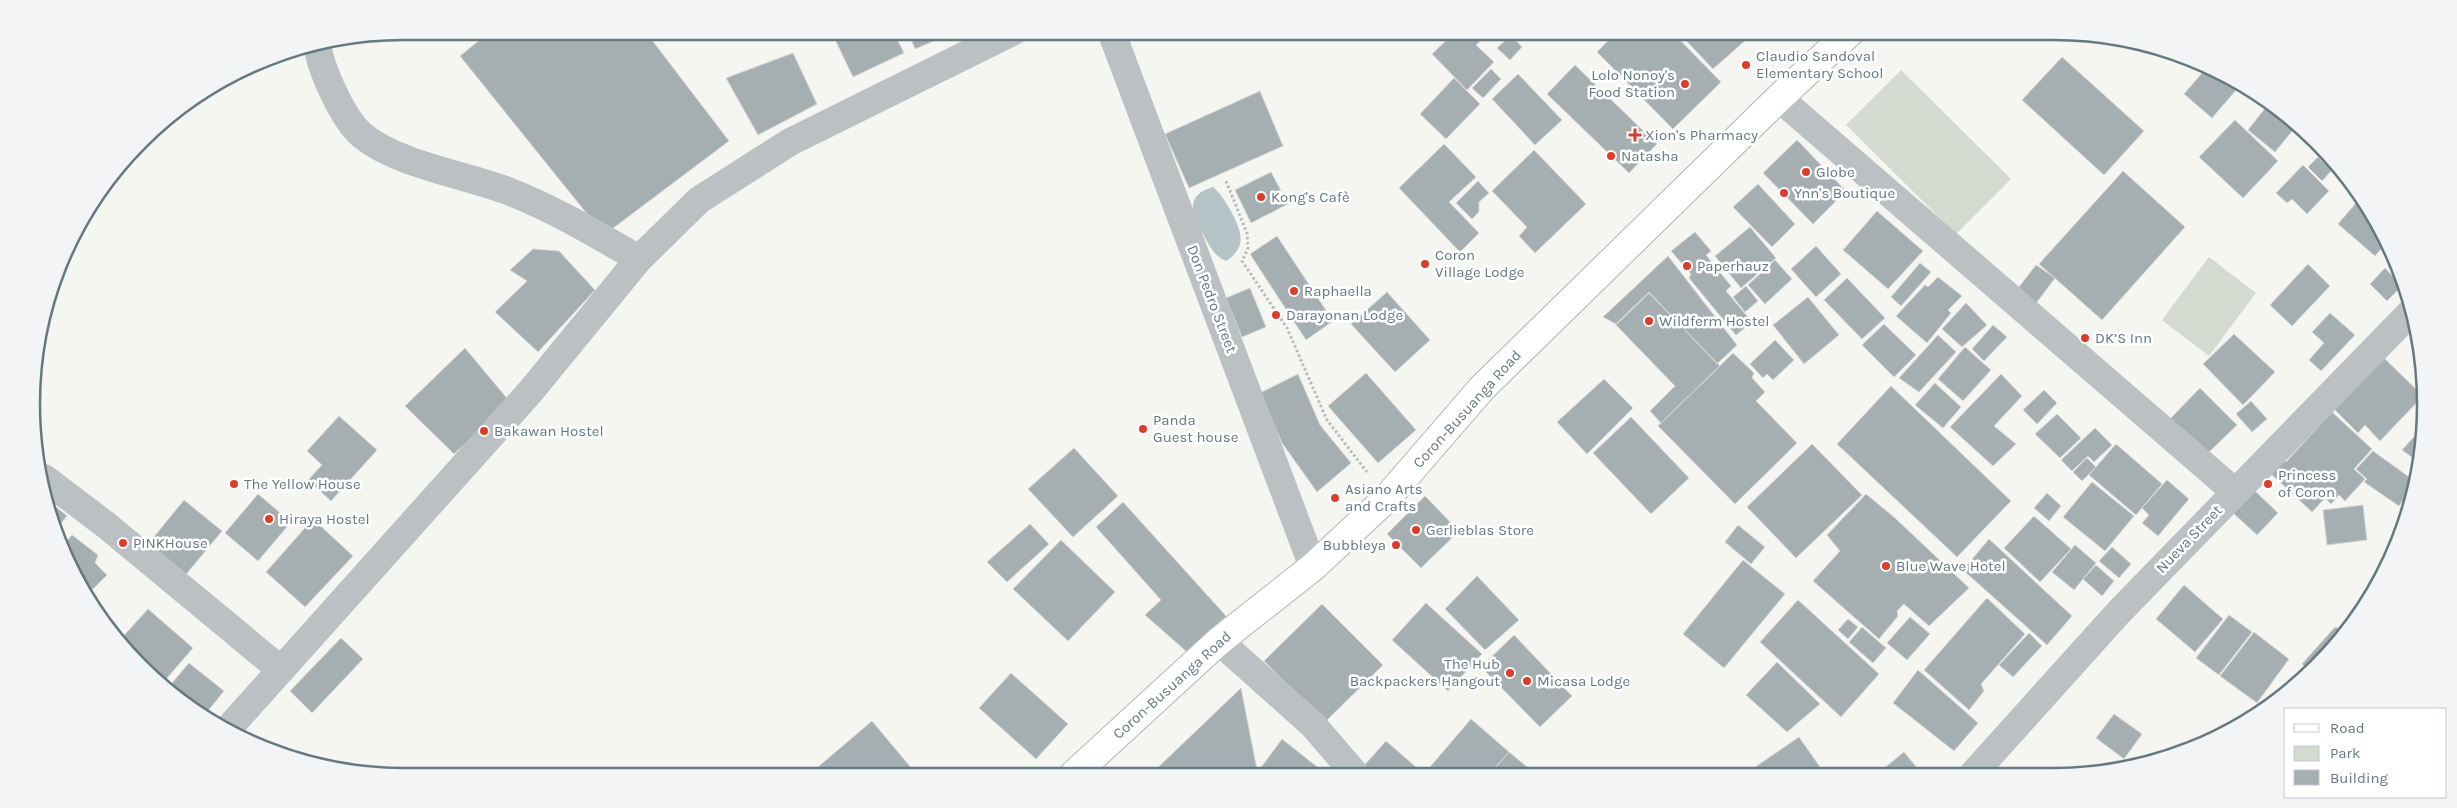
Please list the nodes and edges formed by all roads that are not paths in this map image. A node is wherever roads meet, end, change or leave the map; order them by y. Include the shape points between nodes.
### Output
1 (996, 40) edge
2 (1114, 40) edge
3 (1841, 40) edge
4 (319, 50) edge
5 (1779, 98) junction
6 (639, 259) junction
7 (2406, 316) edge
8 (48, 481) edge
9 (2234, 491) junction
10 (1314, 567) junction
11 (1218, 641) junction
12 (281, 670) junction
13 (232, 724) edge
14 (1082, 768) edge
15 (1350, 768) edge
16 (1978, 768) edge

1 - 6 street via 790,142 699,200
2 - 10 street, Don Pedro Street
3 - 5 main road, Coron-Busuanga Road
4 - 6 street via 324,72 339,104 363,136 400,156 507,191 556,212
5 - 9 street
5 - 10 main road, Coron-Busuanga Road via 1482,388 1387,498
6 - 12 street via 530,392
7 - 9 street, Nueva Street
8 - 12 street
9 - 16 street, Nueva Street
10 - 11 main road, Coron-Busuanga Road
11 - 14 main road, Coron-Busuanga Road
11 - 15 street via 1312,725
12 - 13 street

